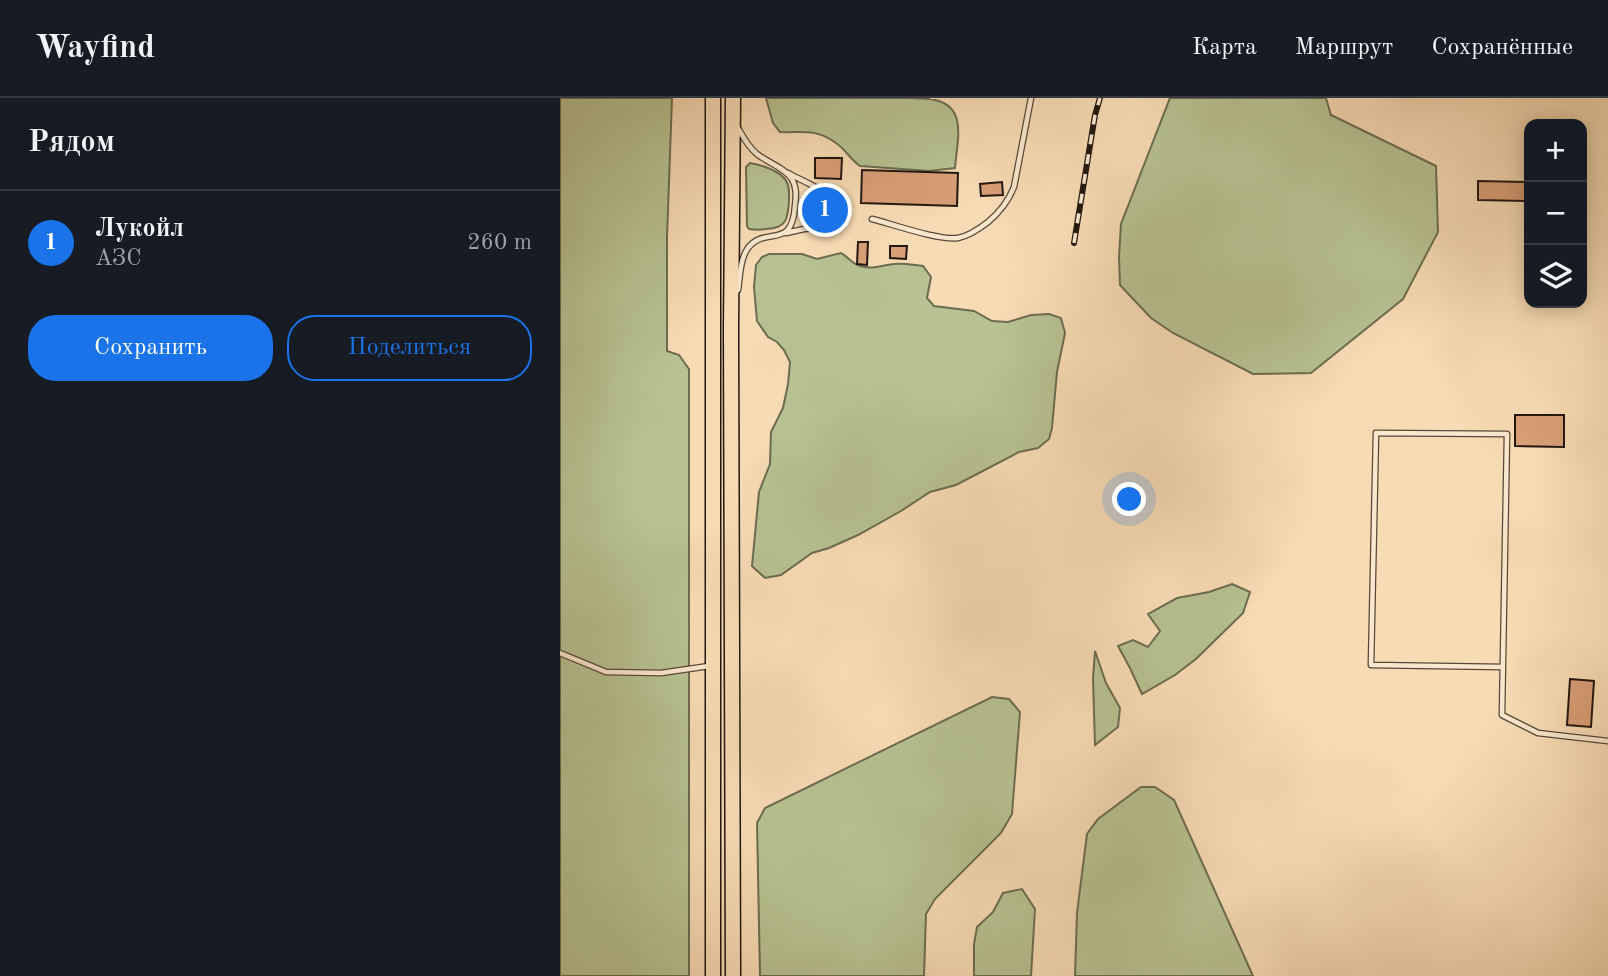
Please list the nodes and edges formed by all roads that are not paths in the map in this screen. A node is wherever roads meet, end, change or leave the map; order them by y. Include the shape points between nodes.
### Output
1 (713, 98) edge
2 (733, 98) edge
3 (1031, 98) edge
4 (733, 120) junction
5 (785, 171) junction
6 (872, 219) dead end
7 (782, 234) junction
8 (731, 329) junction
9 (560, 653) edge
10 (713, 665) junction
11 (1503, 667) junction
12 (1608, 741) edge
13 (713, 976) edge
14 (733, 976) edge

1 - 10 highway
2 - 4 highway
3 - 6 lane via 1014,187 996,216 979,230 960,238 942,238
4 - 5 lane via 755,152
4 - 8 highway
5 - 7 lane via 796,195 793,221
5 - 7 lane via 830,199 831,222 826,227
7 - 8 lane via 760,239 746,252
8 - 14 highway
9 - 10 lane via 606,671 661,673
10 - 13 highway
11 - 11 lane via 1507,434 1376,433 1371,665
11 - 12 lane via 1502,715 1538,733

